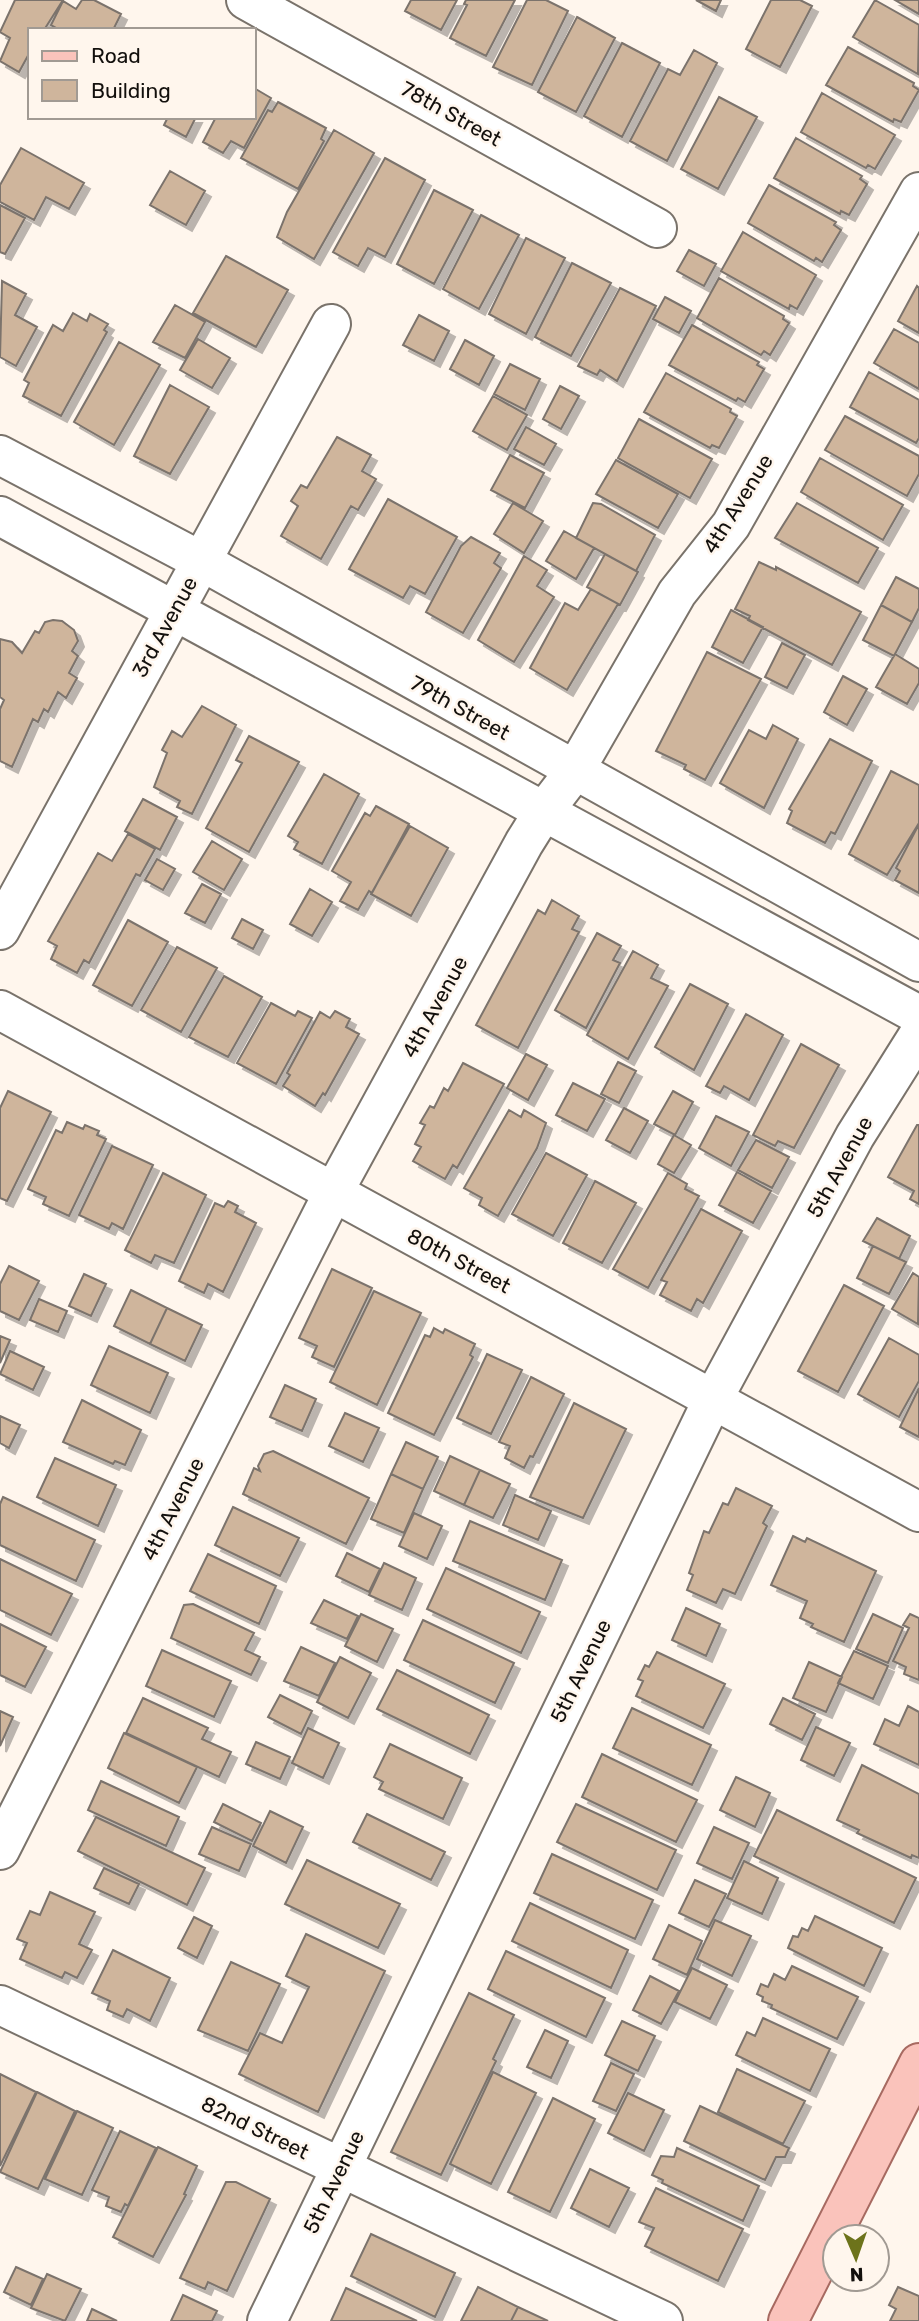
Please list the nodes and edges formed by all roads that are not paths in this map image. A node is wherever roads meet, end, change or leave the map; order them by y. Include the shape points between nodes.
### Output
1 (246, 0) edge
2 (919, 192) edge
3 (657, 228) dead end
4 (331, 324) dead end
5 (0, 455) edge
6 (0, 516) edge
7 (201, 561) junction
8 (173, 612) junction
9 (574, 772) junction
10 (544, 811) junction
11 (0, 930) edge
12 (919, 962) edge
13 (0, 1010) edge
14 (919, 1015) edge
15 (919, 1034) edge
16 (333, 1194) junction
17 (713, 1399) junction
18 (919, 1512) edge
19 (0, 1850) edge
20 (0, 2006) edge
21 (919, 2063) edge
22 (340, 2168) junction
23 (267, 2321) edge
24 (663, 2321) edge
25 (788, 2321) edge

1 - 3 street, 78th Street
2 - 9 street, 4th Avenue via 731,525 677,593
4 - 7 street, 3rd Avenue
5 - 7 street, 79th Street
6 - 8 street
7 - 8 street, 3rd Avenue
7 - 9 street, 79th Street
8 - 10 street
8 - 11 street, 3rd Avenue
9 - 10 street, 4th Avenue
9 - 12 street, 79th Street
10 - 14 street
10 - 16 street, 4th Avenue
13 - 16 street, 80th Street
15 - 17 street, 5th Avenue via 855,1136
16 - 17 street, 80th Street
16 - 19 street, 4th Avenue
17 - 18 street, 80th Street
17 - 22 street, 5th Avenue
20 - 22 street, 82nd Street
21 - 25 main road
22 - 23 street, 5th Avenue
22 - 24 street, 82nd Street

